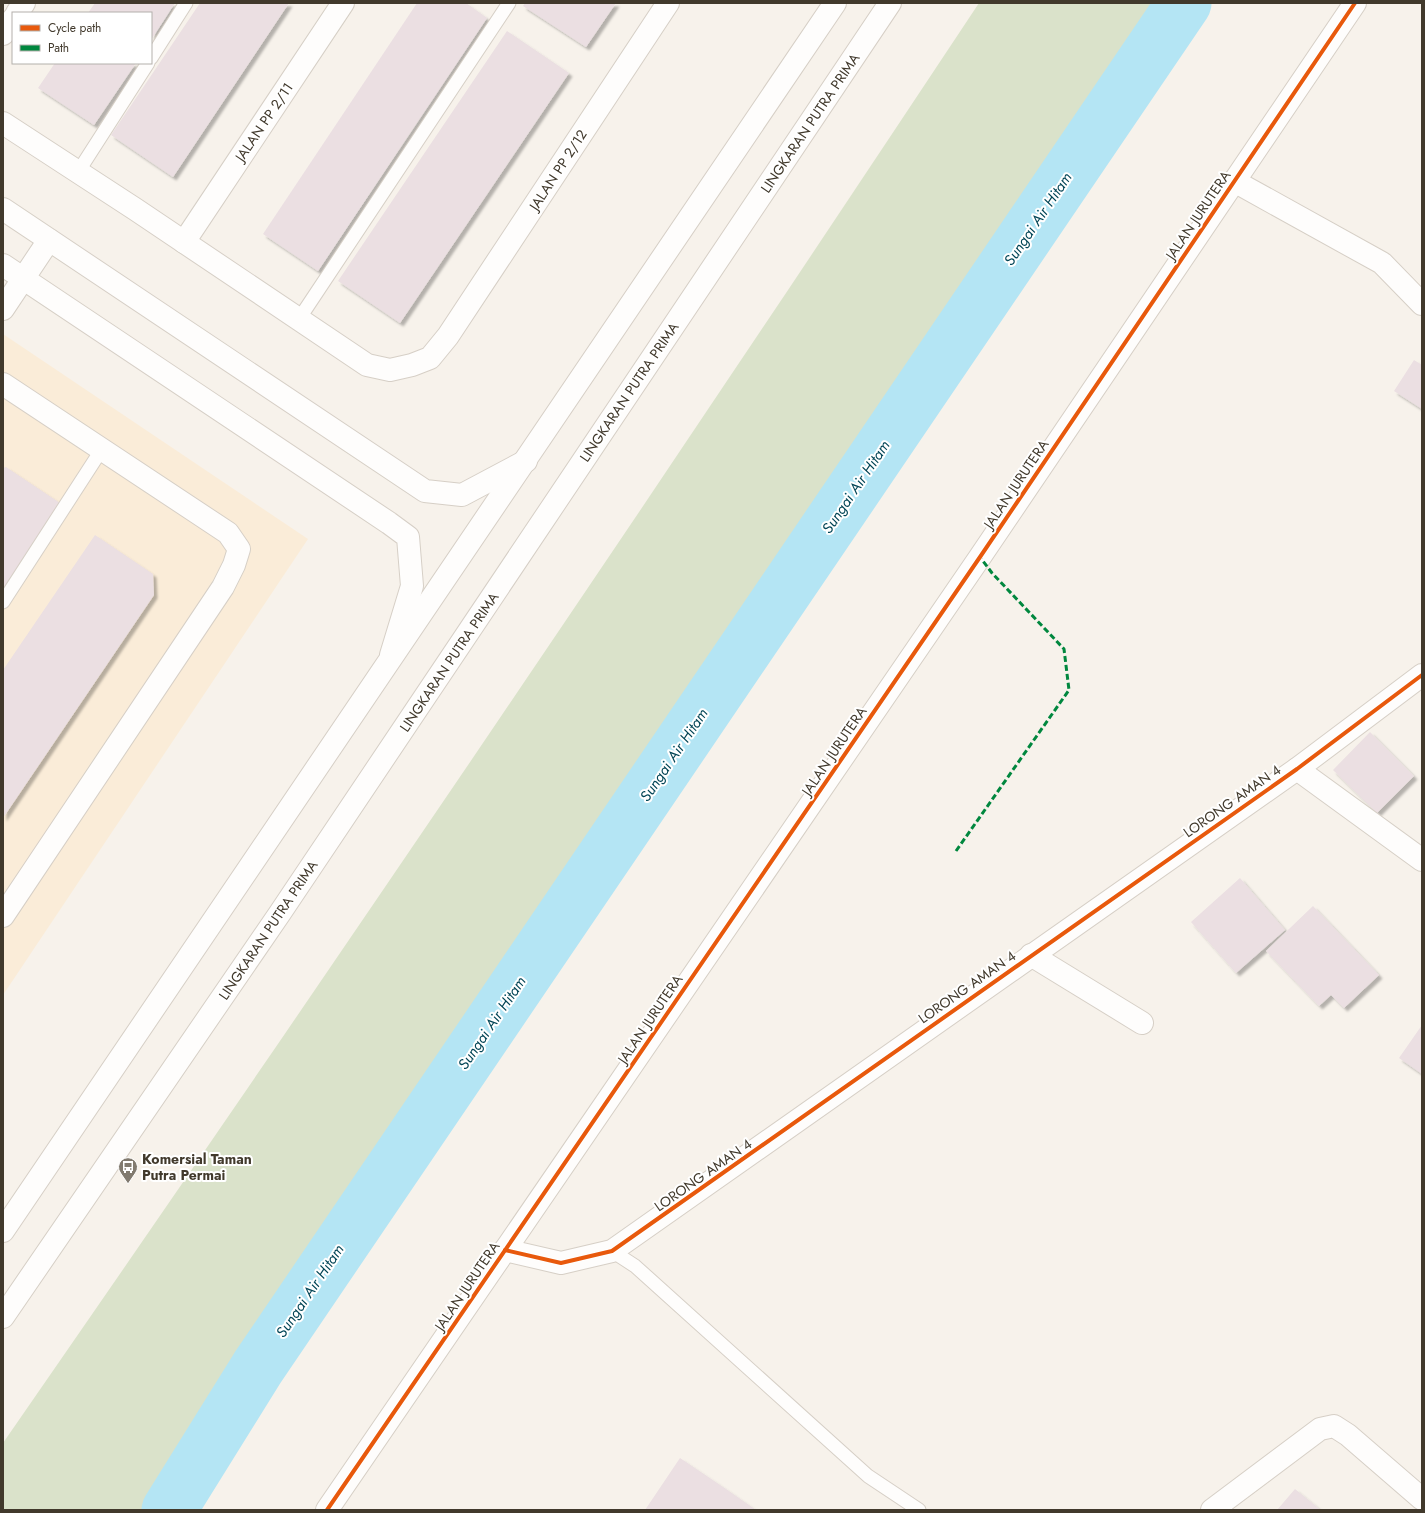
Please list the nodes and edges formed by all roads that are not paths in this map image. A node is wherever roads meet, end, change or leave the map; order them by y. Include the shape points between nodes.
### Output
1 (24, 3) edge
2 (186, 3) edge
3 (343, 3) edge
4 (509, 3) edge
5 (668, 3) edge
6 (835, 3) edge
7 (890, 3) edge
8 (1355, 3) edge
9 (18, 12) edge
10 (12, 20) edge
11 (3, 34) edge
12 (152, 56) edge
13 (147, 64) edge
14 (3, 123) edge
15 (78, 172) junction
16 (1234, 181) junction
17 (3, 209) edge
18 (49, 240) junction
19 (184, 242) junction
20 (3, 265) edge
21 (23, 279) junction
22 (1422, 304) edge
23 (3, 309) edge
24 (298, 318) junction
25 (3, 384) edge
26 (102, 449) junction
27 (526, 461) junction
28 (3, 602) edge
29 (388, 665) junction
30 (1422, 675) edge
31 (1297, 769) junction
32 (1422, 860) edge
33 (3, 916) edge
34 (1031, 955) junction
35 (1142, 1023) dead end
36 (3, 1231) edge
37 (505, 1250) junction
38 (612, 1251) junction
39 (3, 1317) edge
40 (1422, 1499) edge
41 (327, 1510) edge
42 (919, 1510) edge
43 (1212, 1510) edge

1 - 9 street
2 - 12 lane
3 - 19 street, JALAN PP 2/11
4 - 24 lane
5 - 24 street, JALAN PP 2/12 via 448,336 430,358 390,370 367,364
6 - 27 street
7 - 39 street, LINGKARAN PUTRA PRIMA via 280,913
8 - 16 street, JALAN JURUTERA
10 - 11 street
13 - 15 lane
14 - 15 street, JALAN PP 2/12
15 - 19 street, JALAN PP 2/12
16 - 22 street via 1382,263
16 - 37 street, JALAN JURUTERA via 976,564
17 - 18 street
18 - 21 street
18 - 27 street via 425,491 462,495
19 - 24 street, JALAN PP 2/12
20 - 21 street
21 - 23 street
21 - 29 street via 408,537 412,586
25 - 26 street
26 - 28 lane
26 - 33 street via 228,532 238,549 234,565 223,587
27 - 29 street
29 - 36 street
30 - 31 street, LORONG AMAN 4
31 - 32 street
31 - 34 street, LORONG AMAN 4
34 - 35 street
34 - 38 street, LORONG AMAN 4
37 - 38 street, LORONG AMAN 4 via 561,1263
37 - 41 street, JALAN JURUTERA
38 - 42 lane via 635,1266 868,1476
40 - 43 street via 1348,1434 1334,1426 1320,1429

